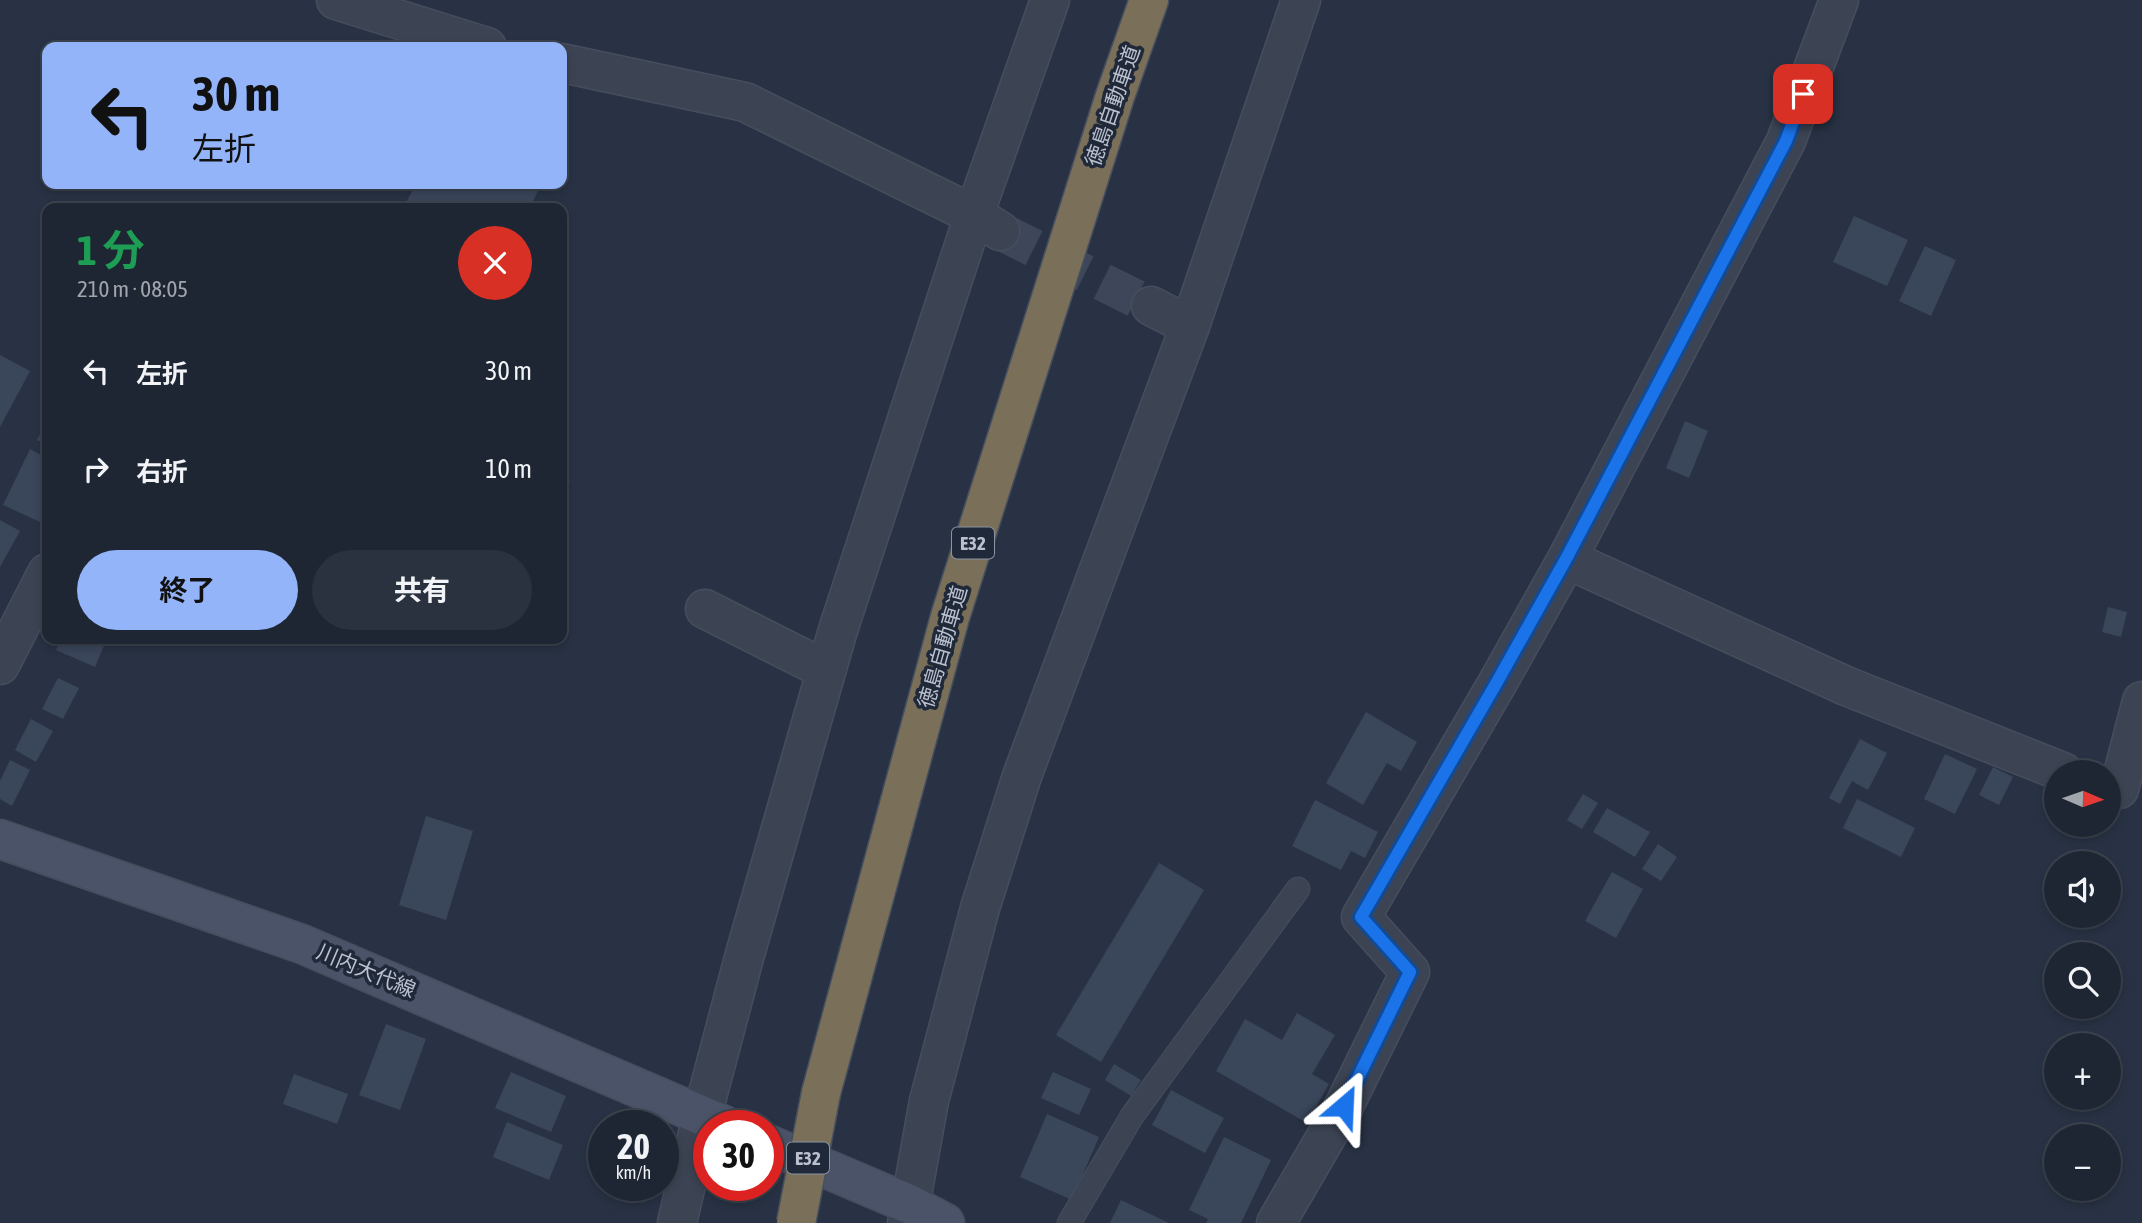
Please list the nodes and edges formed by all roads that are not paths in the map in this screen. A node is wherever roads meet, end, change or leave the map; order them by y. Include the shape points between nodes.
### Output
1 (337, 0) edge
2 (1050, 0) edge
3 (1149, 0) edge
4 (1300, 0) edge
5 (1839, 0) edge
6 (471, 42) edge
7 (567, 64) edge
8 (987, 223) junction
9 (1151, 306) tunnel mouth
10 (1190, 326) junction
11 (1566, 559) junction
12 (42, 583) edge
13 (705, 610) dead end
14 (0, 665) edge
15 (826, 670) junction
16 (2142, 701) edge
17 (2044, 764) edge
18 (2123, 791) edge
19 (0, 839) edge
20 (1298, 889) dead end
21 (715, 1110) edge
22 (693, 1112) edge
23 (784, 1152) edge
24 (693, 1178) edge
25 (908, 1214) edge
26 (677, 1223) edge
27 (796, 1223) edge
28 (944, 1223) edge
29 (1069, 1223) edge
30 (1276, 1223) edge

1 - 6 street
2 - 8 street
3 - 27 highway, 徳島自動車道 / E32, bridge via 950,617 821,1093
4 - 10 street
5 - 11 street via 1786,141
7 - 8 street via 745,102
8 - 15 street
9 - 10 street
10 - 25 street via 1022,776 980,908 929,1101
11 - 17 street via 1846,686
11 - 30 street via 1361,917 1410,972 1344,1106
12 - 14 street
13 - 15 street
15 - 21 street via 745,954
16 - 18 street
19 - 22 main road, 川内大代線 via 302,944
20 - 29 lane via 1132,1116
23 - 25 main road
24 - 26 street
25 - 28 main road

